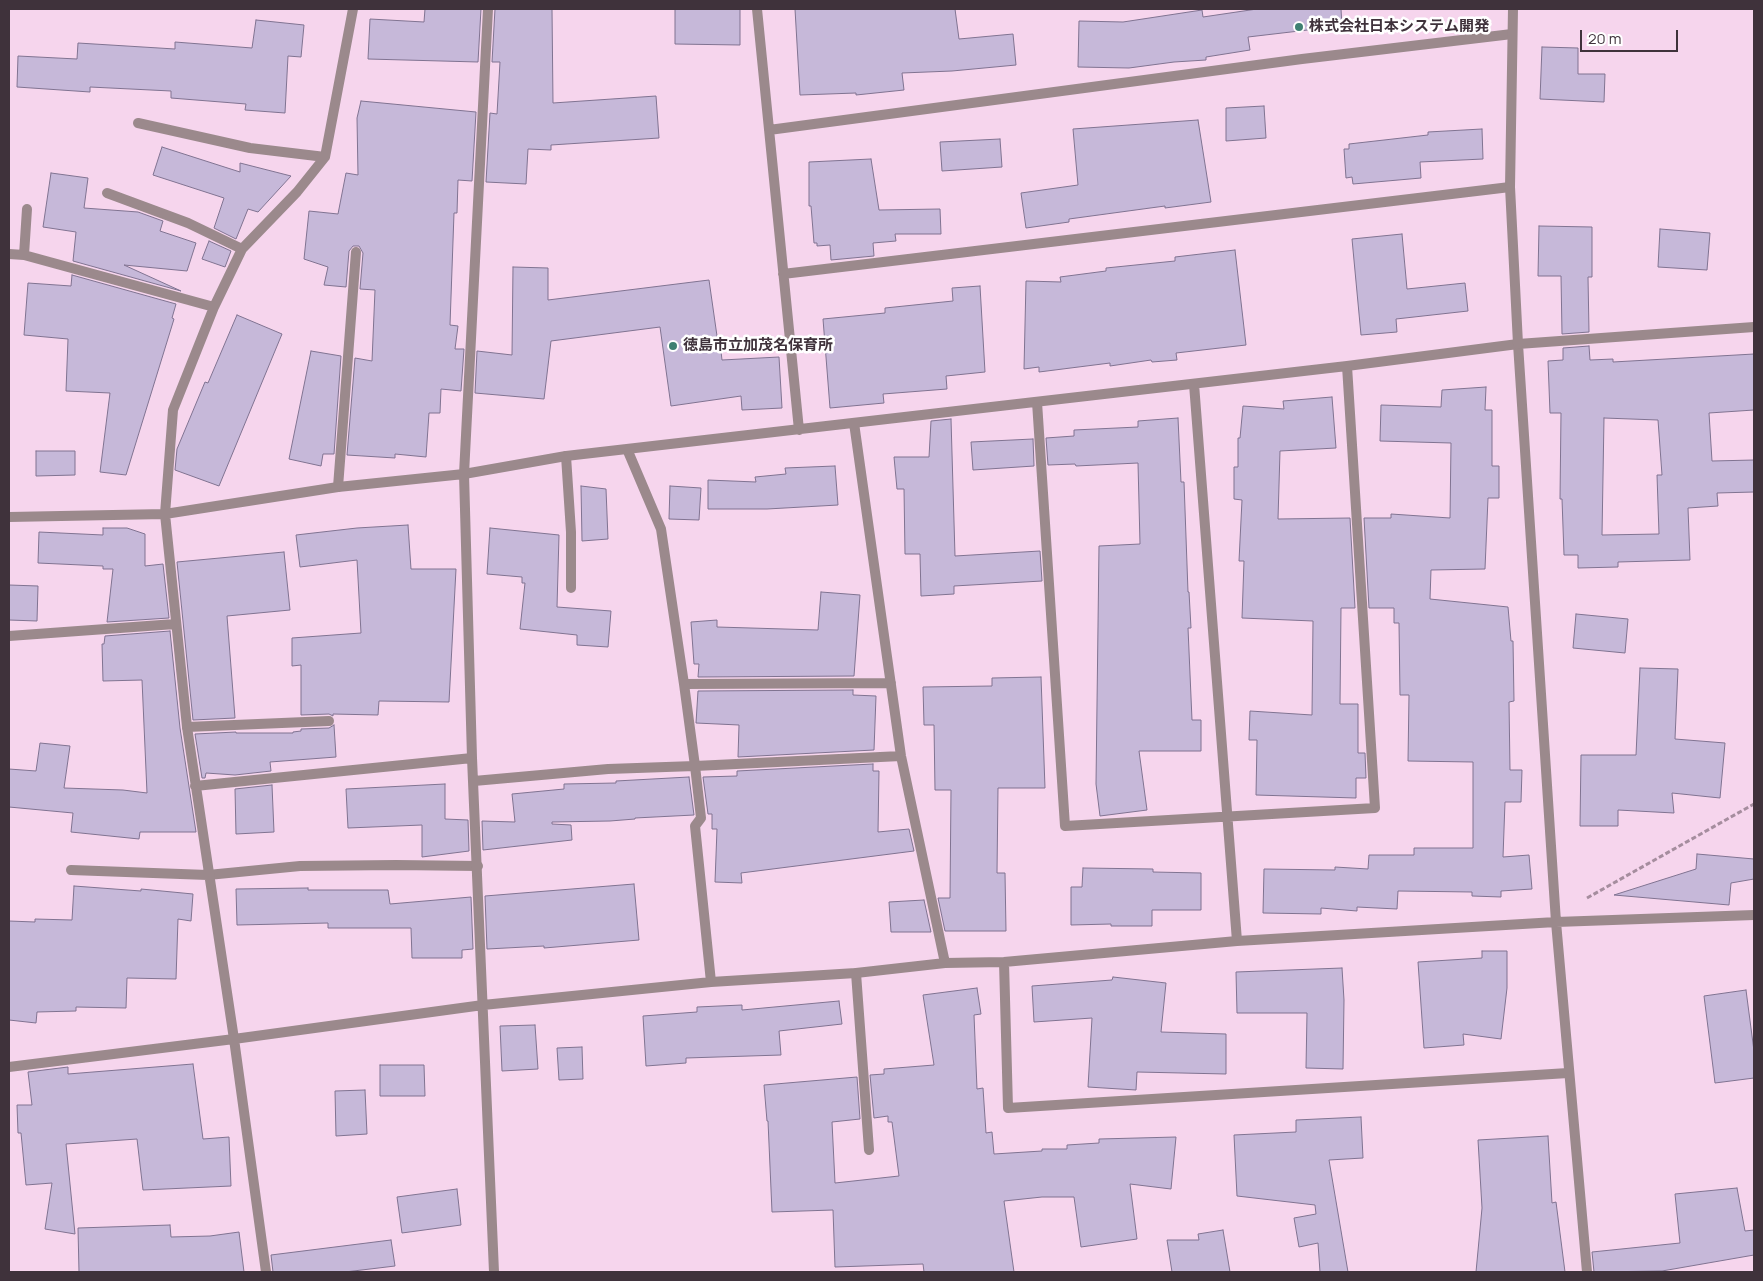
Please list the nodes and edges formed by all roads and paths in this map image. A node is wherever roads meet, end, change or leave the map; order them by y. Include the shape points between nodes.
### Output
1 (353, 9) edge
2 (488, 9) edge
3 (757, 9) edge
4 (1512, 9) edge
5 (1512, 34) junction
6 (138, 123) dead end
7 (769, 130) junction
8 (325, 157) junction
9 (1510, 187) junction
10 (108, 193) dead end
11 (27, 209) dead end
12 (242, 249) junction
13 (356, 252) dead end
14 (9, 254) edge
15 (24, 255) junction
16 (783, 274) junction
17 (214, 307) junction
18 (1754, 327) edge
19 (1518, 344) junction
20 (1348, 366) junction
21 (1194, 384) junction
22 (1036, 402) junction
23 (854, 423) junction
24 (799, 430) junction
25 (627, 449) junction
26 (566, 456) junction
27 (464, 474) junction
28 (338, 487) junction
29 (164, 514) junction
30 (9, 517) edge
31 (571, 588) dead end
32 (175, 624) junction
33 (9, 636) edge
34 (891, 683) junction
35 (684, 684) junction
36 (329, 720) dead end
37 (187, 727) junction
38 (901, 756) junction
39 (472, 758) junction
40 (694, 766) junction
41 (474, 781) junction
42 (195, 786) junction
43 (1754, 804) edge
44 (1227, 816) junction
45 (478, 866) junction
46 (71, 870) dead end
47 (208, 875) junction
48 (1586, 898) dead end
49 (1754, 915) edge
50 (1556, 922) junction
51 (1237, 941) junction
52 (1004, 962) junction
53 (944, 963) junction
54 (856, 973) junction
55 (711, 982) junction
56 (483, 1005) junction
57 (234, 1039) junction
58 (9, 1067) edge
59 (1568, 1074) junction
60 (869, 1150) dead end
61 (266, 1272) edge
62 (494, 1272) edge
63 (1588, 1272) edge

1 - 8 street
2 - 27 street
3 - 7 street
4 - 5 street
5 - 7 street
5 - 9 street
6 - 8 street via 250,148
7 - 16 street
8 - 12 street via 297,192
9 - 16 street
9 - 19 street
10 - 12 street via 188,223
11 - 15 street
12 - 17 street
13 - 28 street
14 - 15 street
15 - 17 street
16 - 24 street
17 - 29 street via 173,410
18 - 19 street
19 - 20 street
19 - 50 street
20 - 21 street
20 - 44 street via 1375,808
21 - 22 street
21 - 44 street
22 - 23 street
22 - 44 street via 1065,826
23 - 24 street
23 - 34 street
24 - 25 street
25 - 26 street
25 - 35 street via 661,529
26 - 27 street
26 - 31 street
27 - 28 street
27 - 39 street
28 - 29 street
29 - 30 street
29 - 32 street
32 - 33 street
32 - 37 street
34 - 35 street
34 - 38 street
35 - 40 street
36 - 37 street
37 - 42 street
38 - 40 street
38 - 53 street
39 - 41 street
39 - 42 street
40 - 41 street via 608,769
40 - 55 street via 701,818 695,826
41 - 45 street
42 - 47 street
43 - 48 path
44 - 51 street
45 - 47 street via 300,866
45 - 56 street
46 - 47 street
47 - 57 street
49 - 50 street
50 - 51 street
50 - 59 street
51 - 52 street
52 - 53 street
52 - 59 street via 1008,1108
53 - 54 street
54 - 55 street
54 - 60 street
55 - 56 street
56 - 57 street
56 - 62 street
57 - 58 street
57 - 61 street
59 - 63 street

